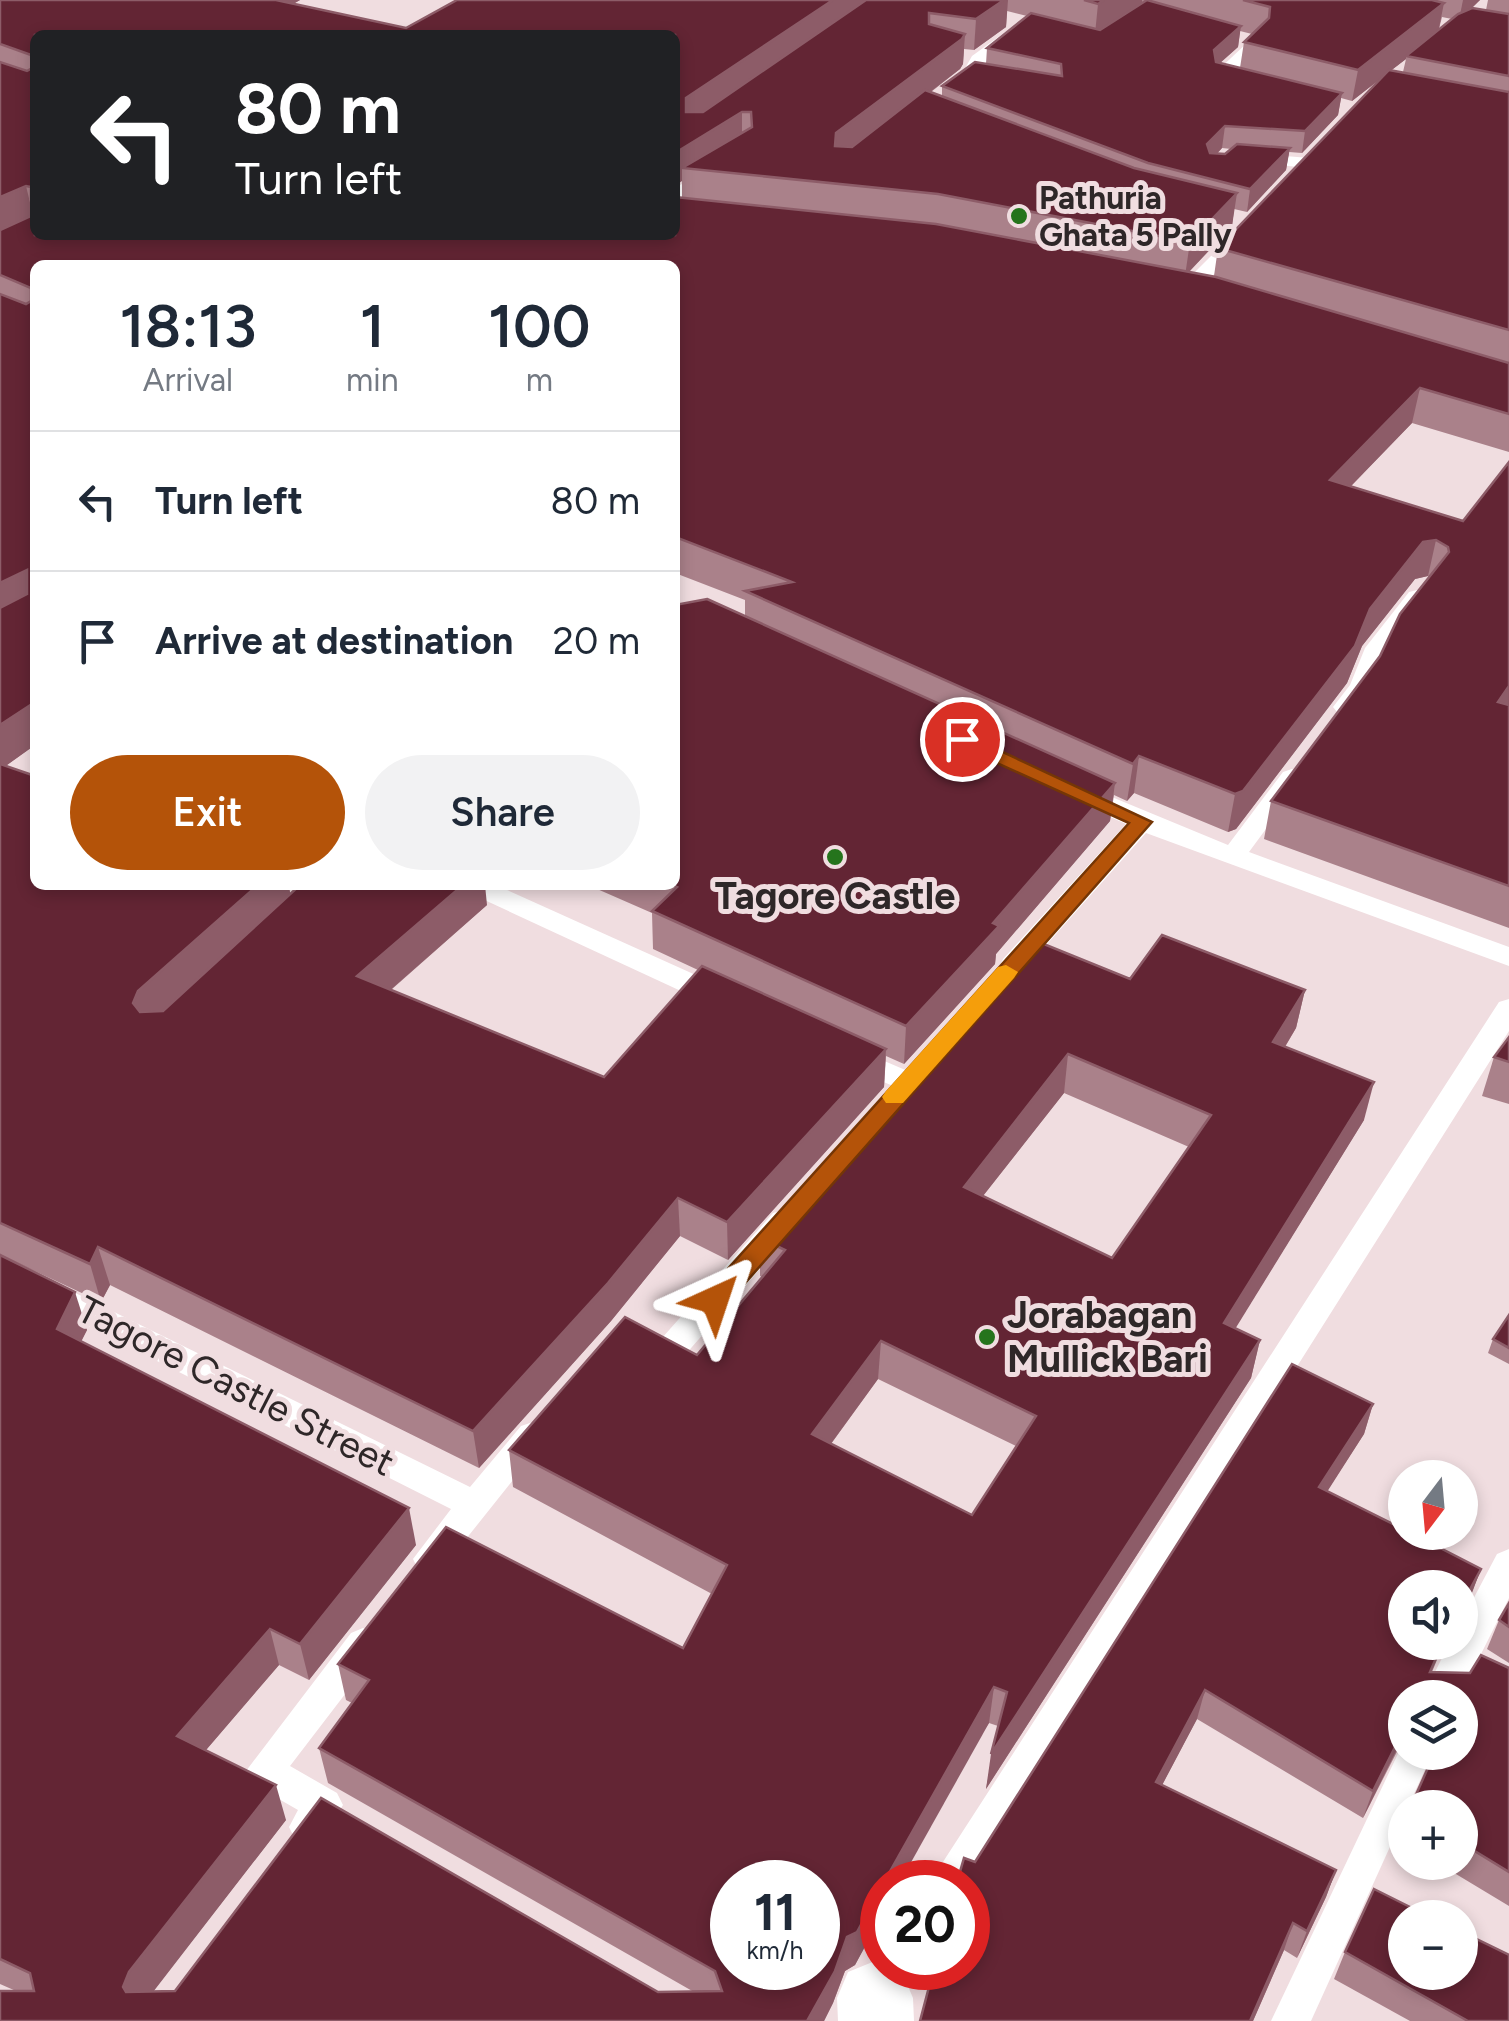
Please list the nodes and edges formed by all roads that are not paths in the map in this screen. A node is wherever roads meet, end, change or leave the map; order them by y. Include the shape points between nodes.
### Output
1 (1005, 17) edge
2 (1236, 38) edge
3 (1258, 87) edge
4 (933, 102) edge
5 (1228, 156) edge
6 (730, 160) edge
7 (1309, 163) edge
8 (680, 193) edge
9 (1247, 220) edge
10 (1187, 291) edge
11 (1426, 586) edge
12 (1326, 732) edge
13 (1302, 763) edge
14 (1052, 780) edge
15 (1142, 822) junction
16 (1233, 856) junction
17 (485, 890) edge
18 (1509, 957) edge
19 (986, 996) edge
20 (745, 1008) edge
21 (1509, 1009) edge
22 (835, 1050) edge
23 (933, 1054) edge
24 (907, 1082) junction
25 (882, 1111) edge
26 (806, 1197) edge
27 (0, 1268) edge
28 (609, 1348) edge
29 (560, 1405) edge
30 (473, 1504) junction
31 (1509, 1564) edge
32 (412, 1582) edge
33 (387, 1614) edge
34 (1478, 1621) edge
35 (1466, 1660) edge
36 (1492, 1674) edge
37 (1407, 1770) edge
38 (324, 1805) junction
39 (358, 1825) edge
40 (289, 1851) edge
41 (962, 1860) edge
42 (1291, 2021) edge

1 - 4 lane via 1024,26
2 - 3 lane via 1256,42 1220,78
5 - 7 lane
6 - 8 lane
9 - 10 lane
11 - 12 lane via 1377,648 1361,686
13 - 16 lane
14 - 15 lane
15 - 16 lane
15 - 19 lane
16 - 18 lane
17 - 20 lane
21 - 41 lane
22 - 24 lane
23 - 24 lane
24 - 25 lane
26 - 28 lane via 666,1354 622,1334
27 - 30 lane, Tagore Castle Street
29 - 30 lane
30 - 32 lane
31 - 34 lane
33 - 38 lane via 264,1771
35 - 36 lane
37 - 42 lane
38 - 39 lane
38 - 40 lane

